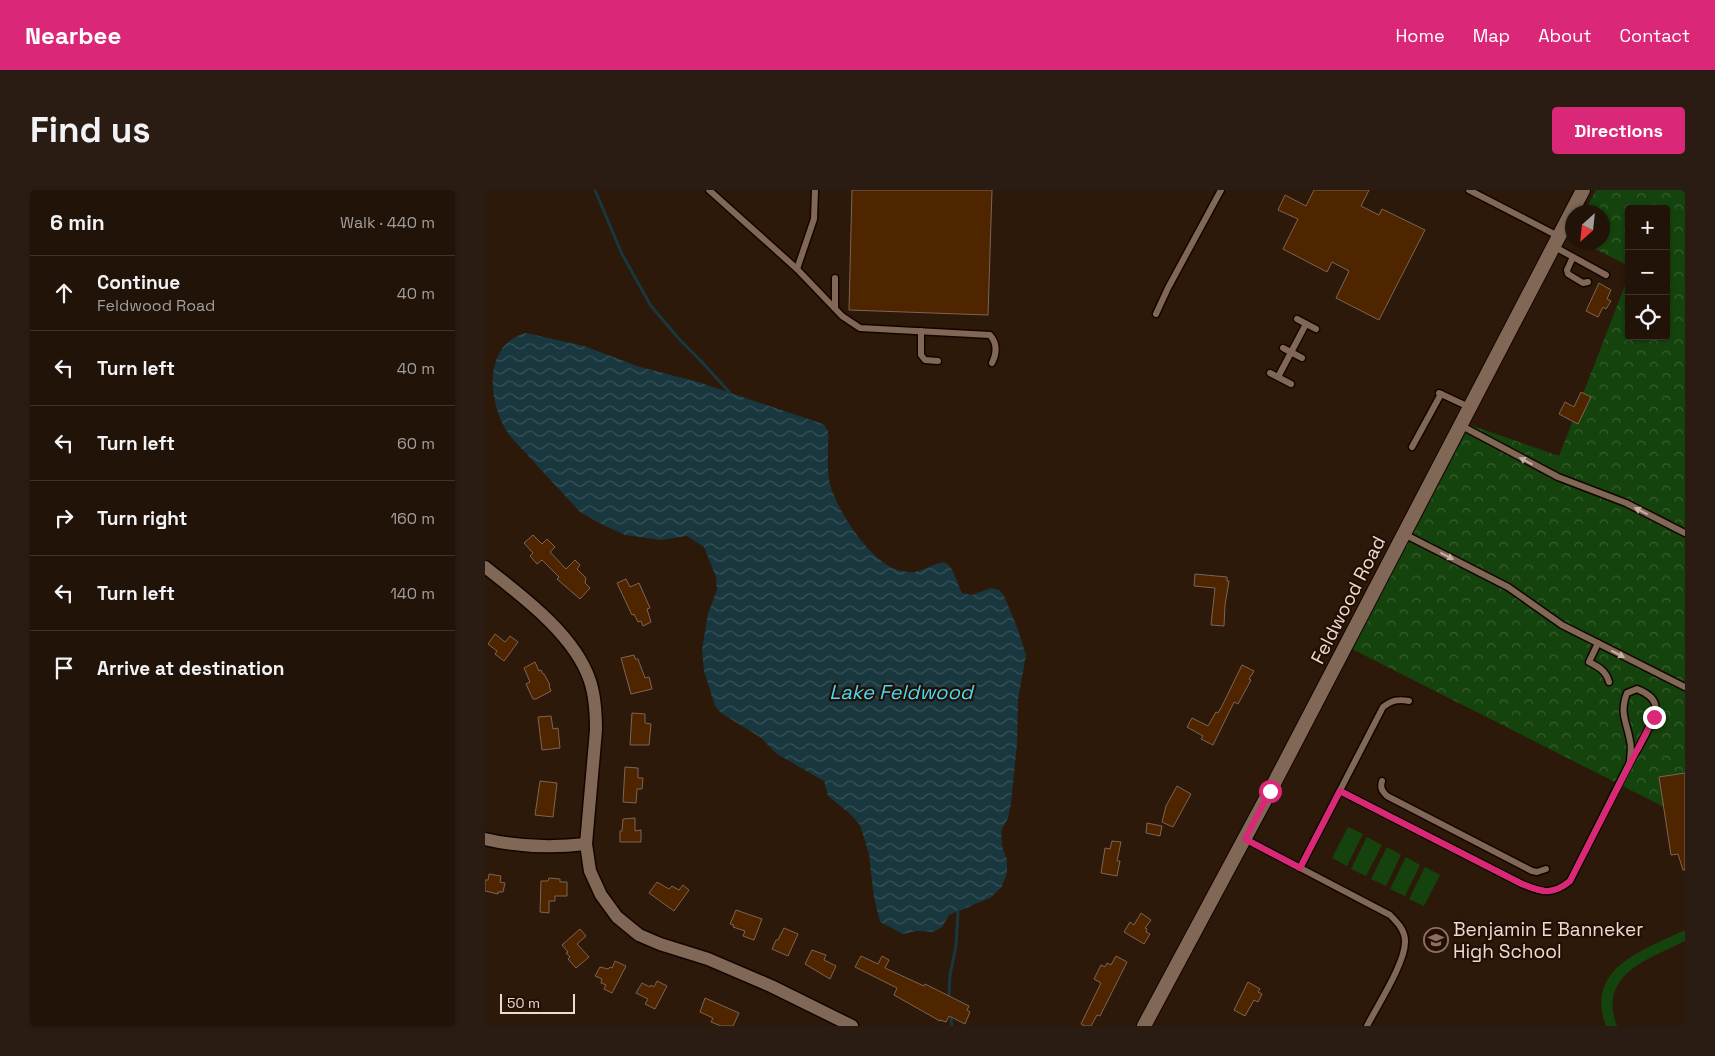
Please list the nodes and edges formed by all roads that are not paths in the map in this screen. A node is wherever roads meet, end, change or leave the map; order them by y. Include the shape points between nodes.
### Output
1 (709, 190) edge
2 (815, 190) edge
3 (1221, 190) edge
4 (1469, 190) edge
5 (1583, 190) edge
6 (1556, 241) junction
7 (1573, 257) junction
8 (797, 269) junction
9 (1595, 269) junction
10 (1606, 275) dead end
11 (835, 278) dead end
12 (835, 308) junction
13 (1156, 314) dead end
14 (1297, 319) dead end
15 (1306, 324) junction
16 (1316, 329) dead end
17 (921, 331) junction
18 (1283, 348) dead end
19 (1291, 352) junction
20 (1302, 358) dead end
21 (938, 361) dead end
22 (992, 363) dead end
23 (1270, 373) dead end
24 (1278, 377) junction
25 (1291, 384) dead end
26 (1469, 408) junction
27 (1460, 425) junction
28 (1412, 447) dead end
29 (1685, 533) edge
30 (1404, 534) junction
31 (485, 567) edge
32 (1598, 643) junction
33 (1609, 682) dead end
34 (1685, 687) edge
35 (1409, 701) dead end
36 (1630, 762) junction
37 (1382, 781) dead end
38 (1340, 791) junction
39 (485, 839) edge
40 (1245, 839) junction
41 (586, 844) junction
42 (1300, 868) junction
43 (1545, 869) dead end
44 (852, 1026) edge
45 (1145, 1026) edge
46 (1367, 1026) edge

1 - 8 lane
2 - 8 lane via 814,219
3 - 13 lane
4 - 6 lane
5 - 6 street, Feldwood Road
6 - 7 lane
6 - 26 street, Feldwood Road
7 - 9 lane
7 - 9 lane via 1568,274 1583,284
8 - 12 lane
9 - 10 lane
11 - 12 lane
12 - 17 lane via 860,328
14 - 15 lane
15 - 16 lane
15 - 19 lane
17 - 21 lane via 921,355 925,360
17 - 22 lane via 990,335 995,341
18 - 19 lane
19 - 20 lane
19 - 24 lane
23 - 24 lane
24 - 25 lane
26 - 27 street, Feldwood Road
26 - 28 lane via 1440,393
29 -> 27 lane via 1626,503 1558,477
27 - 30 street, Feldwood Road
30 -> 32 lane via 1508,587 1562,625
30 - 40 street, Feldwood Road
31 - 41 street via 555,627 576,652 590,681 596,730
32 - 33 lane via 1589,662 1607,674
32 -> 34 lane
35 - 38 lane via 1399,699 1383,707
36 - 36 lane via 1654,717 1655,704 1649,695 1637,689 1627,693 1623,704 1631,742
36 - 38 lane via 1570,881 1562,888 1545,892 1522,884
37 - 43 lane via 1382,792 1387,796 1517,863 1537,872
38 - 42 lane
39 - 41 street via 534,847
40 - 42 lane
40 - 45 street, Feldwood Road
41 - 44 street via 590,871 601,895 617,917 639,935 735,970
42 - 46 lane via 1390,914 1401,927 1405,941 1401,961

